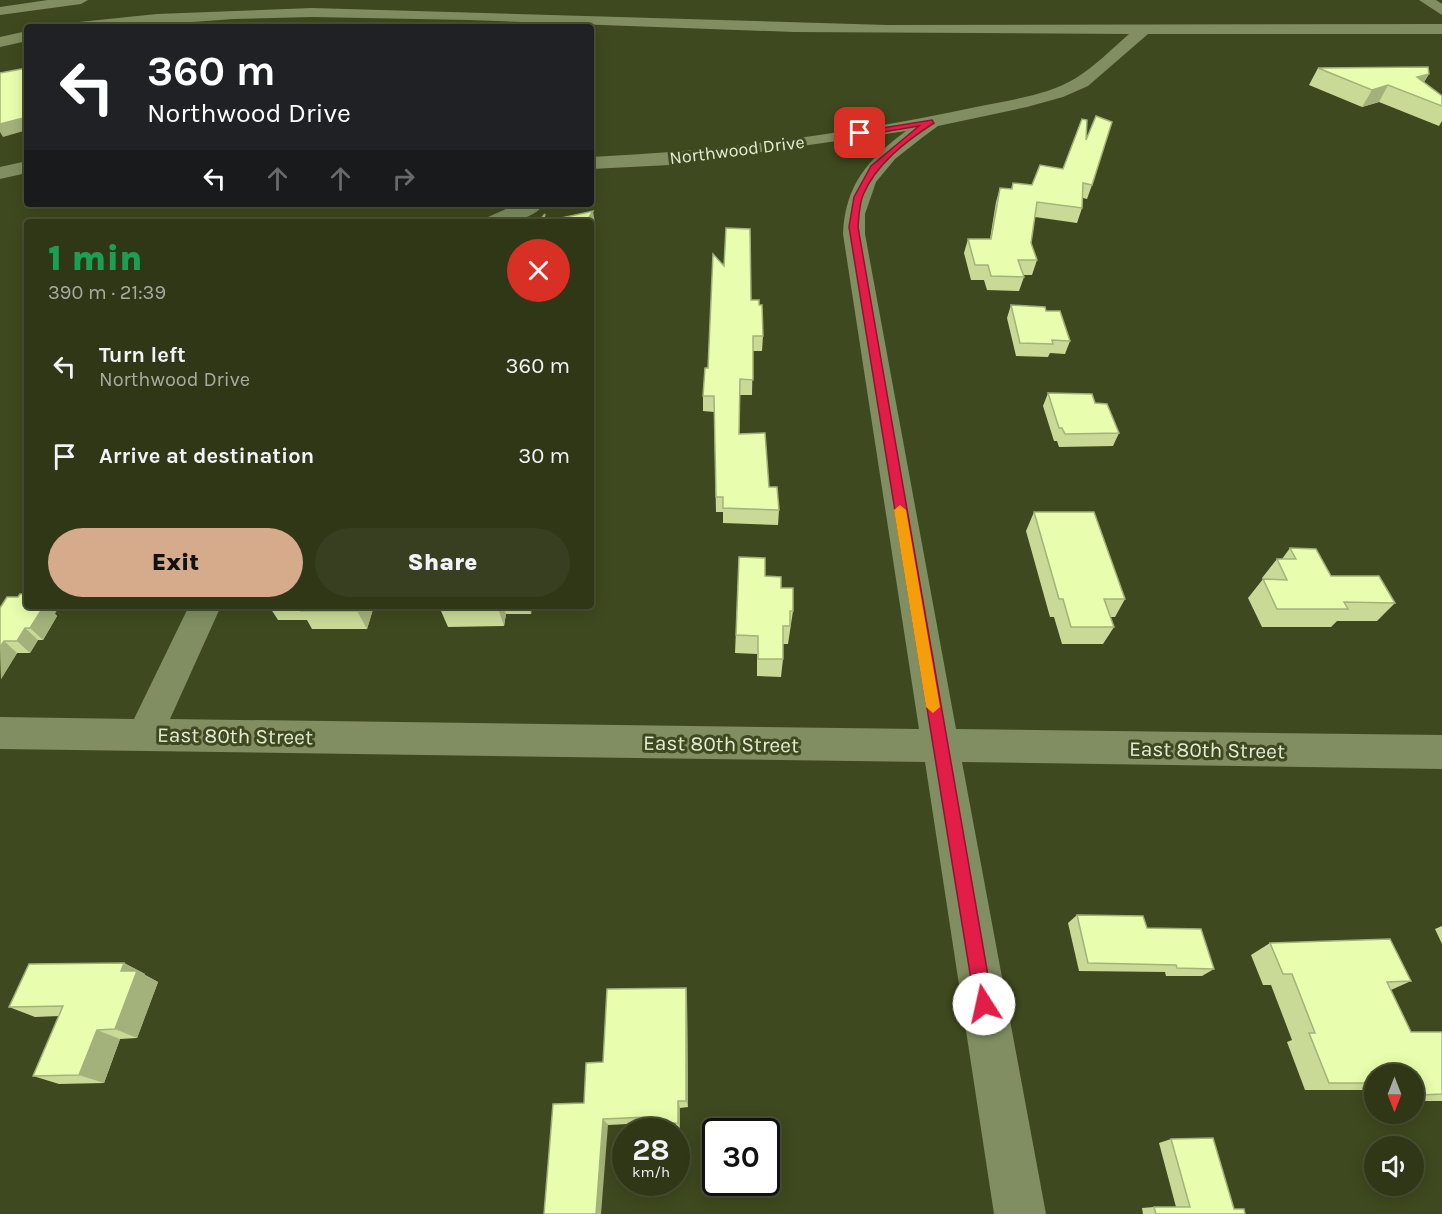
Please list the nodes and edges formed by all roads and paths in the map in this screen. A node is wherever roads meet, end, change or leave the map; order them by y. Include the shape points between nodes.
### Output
1 (81, 0) edge
2 (421, 0) edge
3 (1426, 0) edge
4 (231, 5) edge
5 (0, 11) edge
6 (1442, 11) edge
7 (409, 12) junction
8 (101, 24) edge
9 (1145, 29) junction
10 (1442, 29) edge
11 (24, 37) edge
12 (0, 42) edge
13 (932, 122) junction
14 (638, 162) junction
15 (594, 163) edge
16 (24, 168) edge
17 (0, 173) edge
18 (594, 179) edge
19 (528, 207) edge
20 (502, 219) edge
21 (204, 609) edge
22 (0, 733) edge
23 (145, 734) junction
24 (940, 747) junction
25 (1442, 752) edge
26 (1020, 1214) edge

1 - 5 street
2 - 7 street
3 - 6 street
4 - 7 street
4 - 8 street
7 - 9 street via 762,27
9 - 10 street
9 - 13 street, Northwood Drive via 1091,76 1057,93
11 - 12 street
13 - 14 street, Northwood Drive
13 - 24 street via 913,133 874,168 858,197 854,227
14 - 15 street, Northwood Drive
14 - 18 street
16 - 17 street
19 - 20 street
21 - 23 street
22 - 23 street, East 80th Street
23 - 24 street, East 80th Street
24 - 25 street, East 80th Street
24 - 26 street

